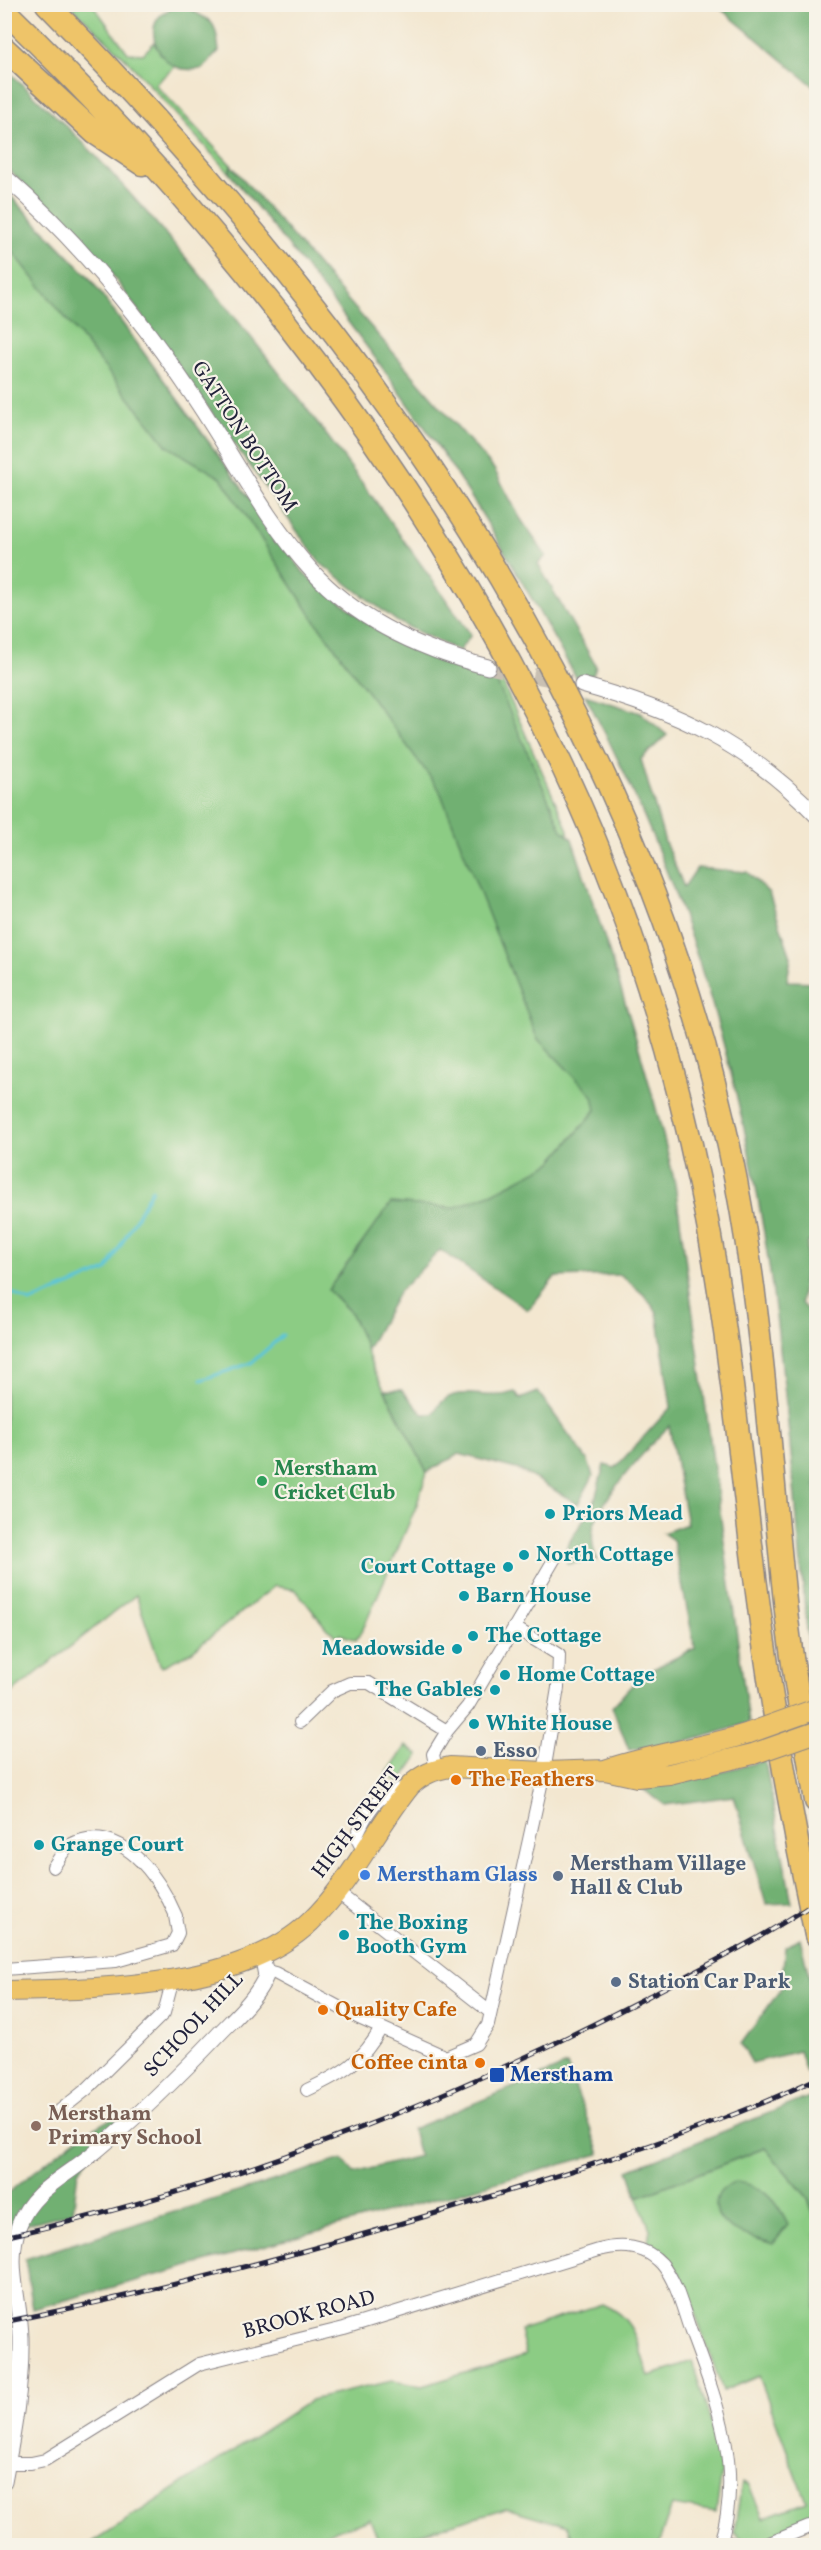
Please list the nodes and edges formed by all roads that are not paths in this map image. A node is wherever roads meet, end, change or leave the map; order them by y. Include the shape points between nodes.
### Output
1 (47, 4) edge
2 (4, 10) edge
3 (4, 48) edge
4 (4, 176) edge
5 (166, 179) junction
6 (488, 667) tunnel mouth
7 (582, 685) tunnel mouth
8 (816, 815) edge
9 (555, 1558) dead end
10 (514, 1627) junction
11 (816, 1709) edge
12 (300, 1722) dead end
13 (447, 1731) junction
14 (816, 1732) edge
15 (436, 1770) junction
16 (604, 1770) junction
17 (544, 1772) junction
18 (816, 1802) edge
19 (53, 1867) dead end
20 (337, 1892) junction
21 (816, 1935) edge
22 (265, 1963) junction
23 (4, 1969) edge
24 (173, 1979) junction
25 (4, 1991) edge
26 (490, 2012) junction
27 (381, 2028) junction
28 (307, 2090) dead end
29 (57, 2113) dead end
30 (9, 2281) edge
31 (8, 2463) junction
32 (4, 2481) edge
33 (809, 2527) dead end
34 (720, 2543) edge
35 (739, 2546) edge
36 (762, 2546) edge

1 - 18 highway via 134,93 239,211 376,390 440,483 528,627 582,727 628,828 669,933 696,1018 740,1204 764,1372 784,1597
2 - 5 highway
3 - 5 highway via 94,133
4 - 6 street, GATTON BOTTOM via 72,240 132,311 191,393 277,526 312,571 379,625 430,649
5 - 21 highway via 239,265 340,397 462,579 561,763 624,916 677,1085 712,1246 769,1684
7 - 8 street via 651,705 721,739 776,777
9 - 10 street
10 - 13 street via 468,1706
10 - 17 street via 558,1655 558,1688
11 - 16 main road, bridge via 715,1744 633,1760
12 - 13 street via 332,1691 350,1683 369,1683
13 - 15 street via 433,1754
14 - 16 main road, bridge via 753,1754 669,1774 637,1777
15 - 17 main road, HIGH STREET via 450,1767
15 - 20 main road, HIGH STREET via 410,1786
16 - 17 main road, HIGH STREET
17 - 26 street
19 - 23 street via 69,1846 94,1838 135,1853 166,1893 178,1933 172,1945 116,1961
20 - 22 main road, HIGH STREET
20 - 26 street
22 - 24 main road, HIGH STREET via 234,1965
22 - 27 street
22 - 30 street, SCHOOL HILL via 264,1980 242,2011 186,2068 95,2152 33,2199 19,2226
24 - 25 main road, HIGH STREET via 104,1987
24 - 29 street via 164,2013
26 - 27 street via 474,2046 446,2057
27 - 28 street via 369,2050 358,2060
30 - 31 street, SCHOOL HILL via 20,2316 20,2372
31 - 32 street, SCHOOL HILL
31 - 34 street, BROOK ROAD via 45,2460 199,2364 344,2328 613,2246 639,2249 662,2264 671,2278 722,2419 730,2466 729,2500
33 - 36 street
34 - 35 street

